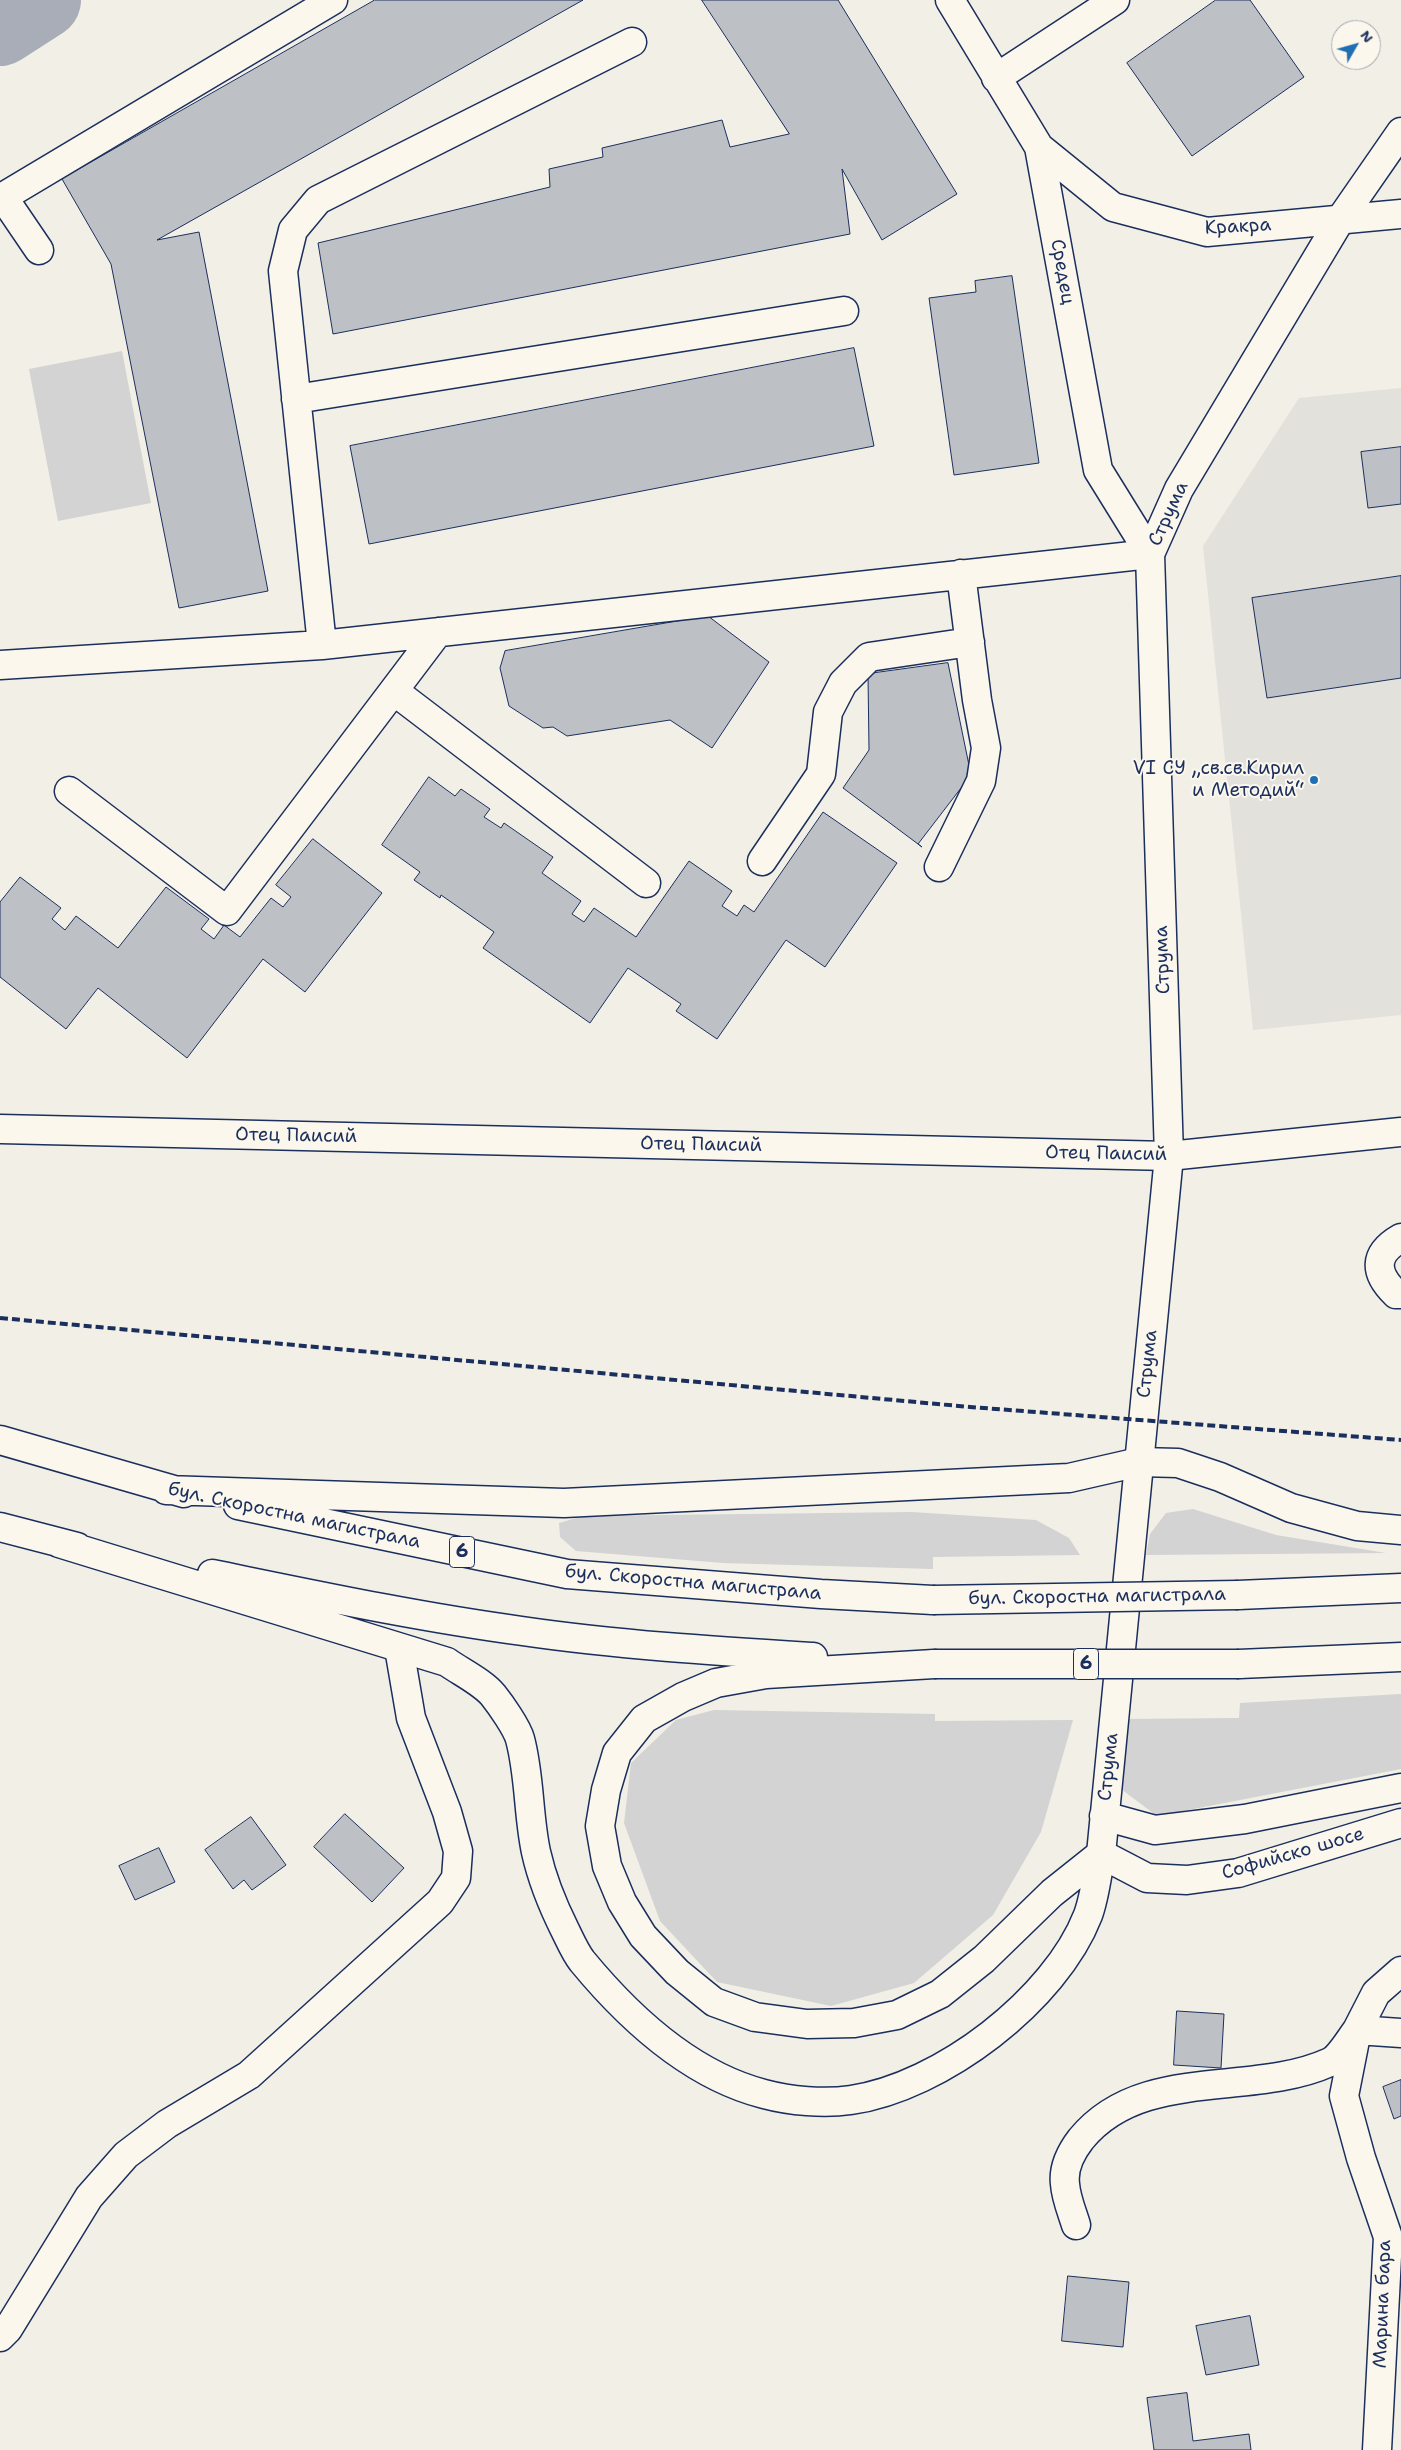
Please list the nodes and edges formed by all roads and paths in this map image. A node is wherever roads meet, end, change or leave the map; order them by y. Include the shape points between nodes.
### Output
1 (333, 0) edge
2 (950, 0) edge
3 (1086, 0) edge
4 (1114, 0) edge
5 (1052, 41) junction
6 (632, 42) dead end
7 (996, 78) junction
8 (1401, 132) edge
9 (1040, 147) junction
10 (1401, 214) edge
11 (1340, 220) junction
12 (39, 250) dead end
13 (844, 311) dead end
14 (296, 399) junction
15 (1150, 554) junction
16 (961, 574) junction
17 (438, 632) junction
18 (970, 642) junction
19 (322, 645) junction
20 (0, 665) edge
21 (394, 691) junction
22 (69, 791) dead end
23 (762, 861) dead end
24 (939, 866) dead end
25 (646, 882) dead end
26 (0, 1129) edge
27 (1401, 1132) edge
28 (1169, 1156) junction
29 (1401, 1238) edge
30 (1401, 1294) edge
31 (0, 1440) edge
32 (1139, 1462) junction
33 (166, 1490) junction
34 (0, 1527) edge
35 (1401, 1530) edge
36 (59, 1543) junction
37 (1401, 1588) edge
38 (399, 1648) junction
39 (1401, 1657) edge
40 (934, 1664) junction
41 (1401, 1788) edge
42 (1104, 1816) junction
43 (1401, 1823) edge
44 (1101, 1854) junction
45 (1401, 1971) edge
46 (1357, 2030) junction
47 (1401, 2033) edge
48 (1076, 2225) dead end
49 (0, 2337) edge
50 (1377, 2450) edge

1 - 12 main road via 3,197
2 - 7 main road, Средец
3 - 5 main road
4 - 5 main road
5 - 7 main road
6 - 14 main road via 318,200 292,230 282,271
7 - 9 main road, Средец
8 - 11 main road, Струма
9 - 11 main road, Кракра via 1113,207 1207,232
9 - 15 main road, Средец via 1098,470
10 - 11 main road, Кракра
11 - 15 main road, Струма via 1179,489
13 - 14 main road
14 - 19 main road
15 - 16 main road
15 - 28 main road, Струма
16 - 17 main road
16 - 18 main road
17 - 19 main road
17 - 21 main road
18 - 23 main road via 869,657 843,683 828,712 821,774
18 - 24 main road via 986,748 981,781
19 - 20 main road
21 - 22 main road via 227,911
21 - 25 main road
26 - 28 main road, Отец Паисий
27 - 28 main road, Отец Паисий
28 - 32 main road, Струма
29 - 30 main road via 1381,1254 1379,1273 1386,1285 1396,1294
31 - 33 main road, бул. Скоростна магистрала / 6
32 - 33 main road via 1069,1478 564,1503
32 - 35 main road via 1178,1463 1220,1477 1291,1508 1357,1526
32 - 42 main road, Струма
33 - 37 main road, бул. Скоростна магистрала / 6, bridge via 566,1574 934,1600 1238,1595
34 - 36 main road, 6
36 - 38 main road, Струма
36 - 40 main road, 6 via 376,1607 522,1631 685,1649
38 - 44 main road, Струма via 447,1662 492,1693 520,1737 536,1852 554,1908 580,1958 618,2002 670,2047 718,2077 764,2094 809,2100 851,2100 899,2087 949,2064 998,2030 1040,1989 1069,1952 1088,1914
38 - 49 main road via 411,1718 447,1812 458,1852 456,1878 440,1902 249,2075 167,2124 126,2155 89,2197
39 - 40 main road, 6, bridge via 1239,1664
40 - 44 main road via 766,1674 716,1683 644,1719 617,1753 600,1826 607,1866 622,1902 643,1936 677,1972 714,2002 755,2017 806,2024 854,2023 897,2015 940,1994 984,1959 1052,1892
41 - 42 main road, Софийско шосе via 1245,1819 1156,1830
42 - 44 main road, Струма
43 - 44 main road, Софийско шосе via 1238,1873 1187,1880 1147,1878
45 - 46 main road, Марина бара via 1376,1993
46 - 47 main road
46 - 48 main road via 1332,2061 1283,2077 1177,2089 1134,2100 1095,2123 1070,2153 1064,2183
46 - 50 main road, Марина бара via 1344,2096 1388,2237

